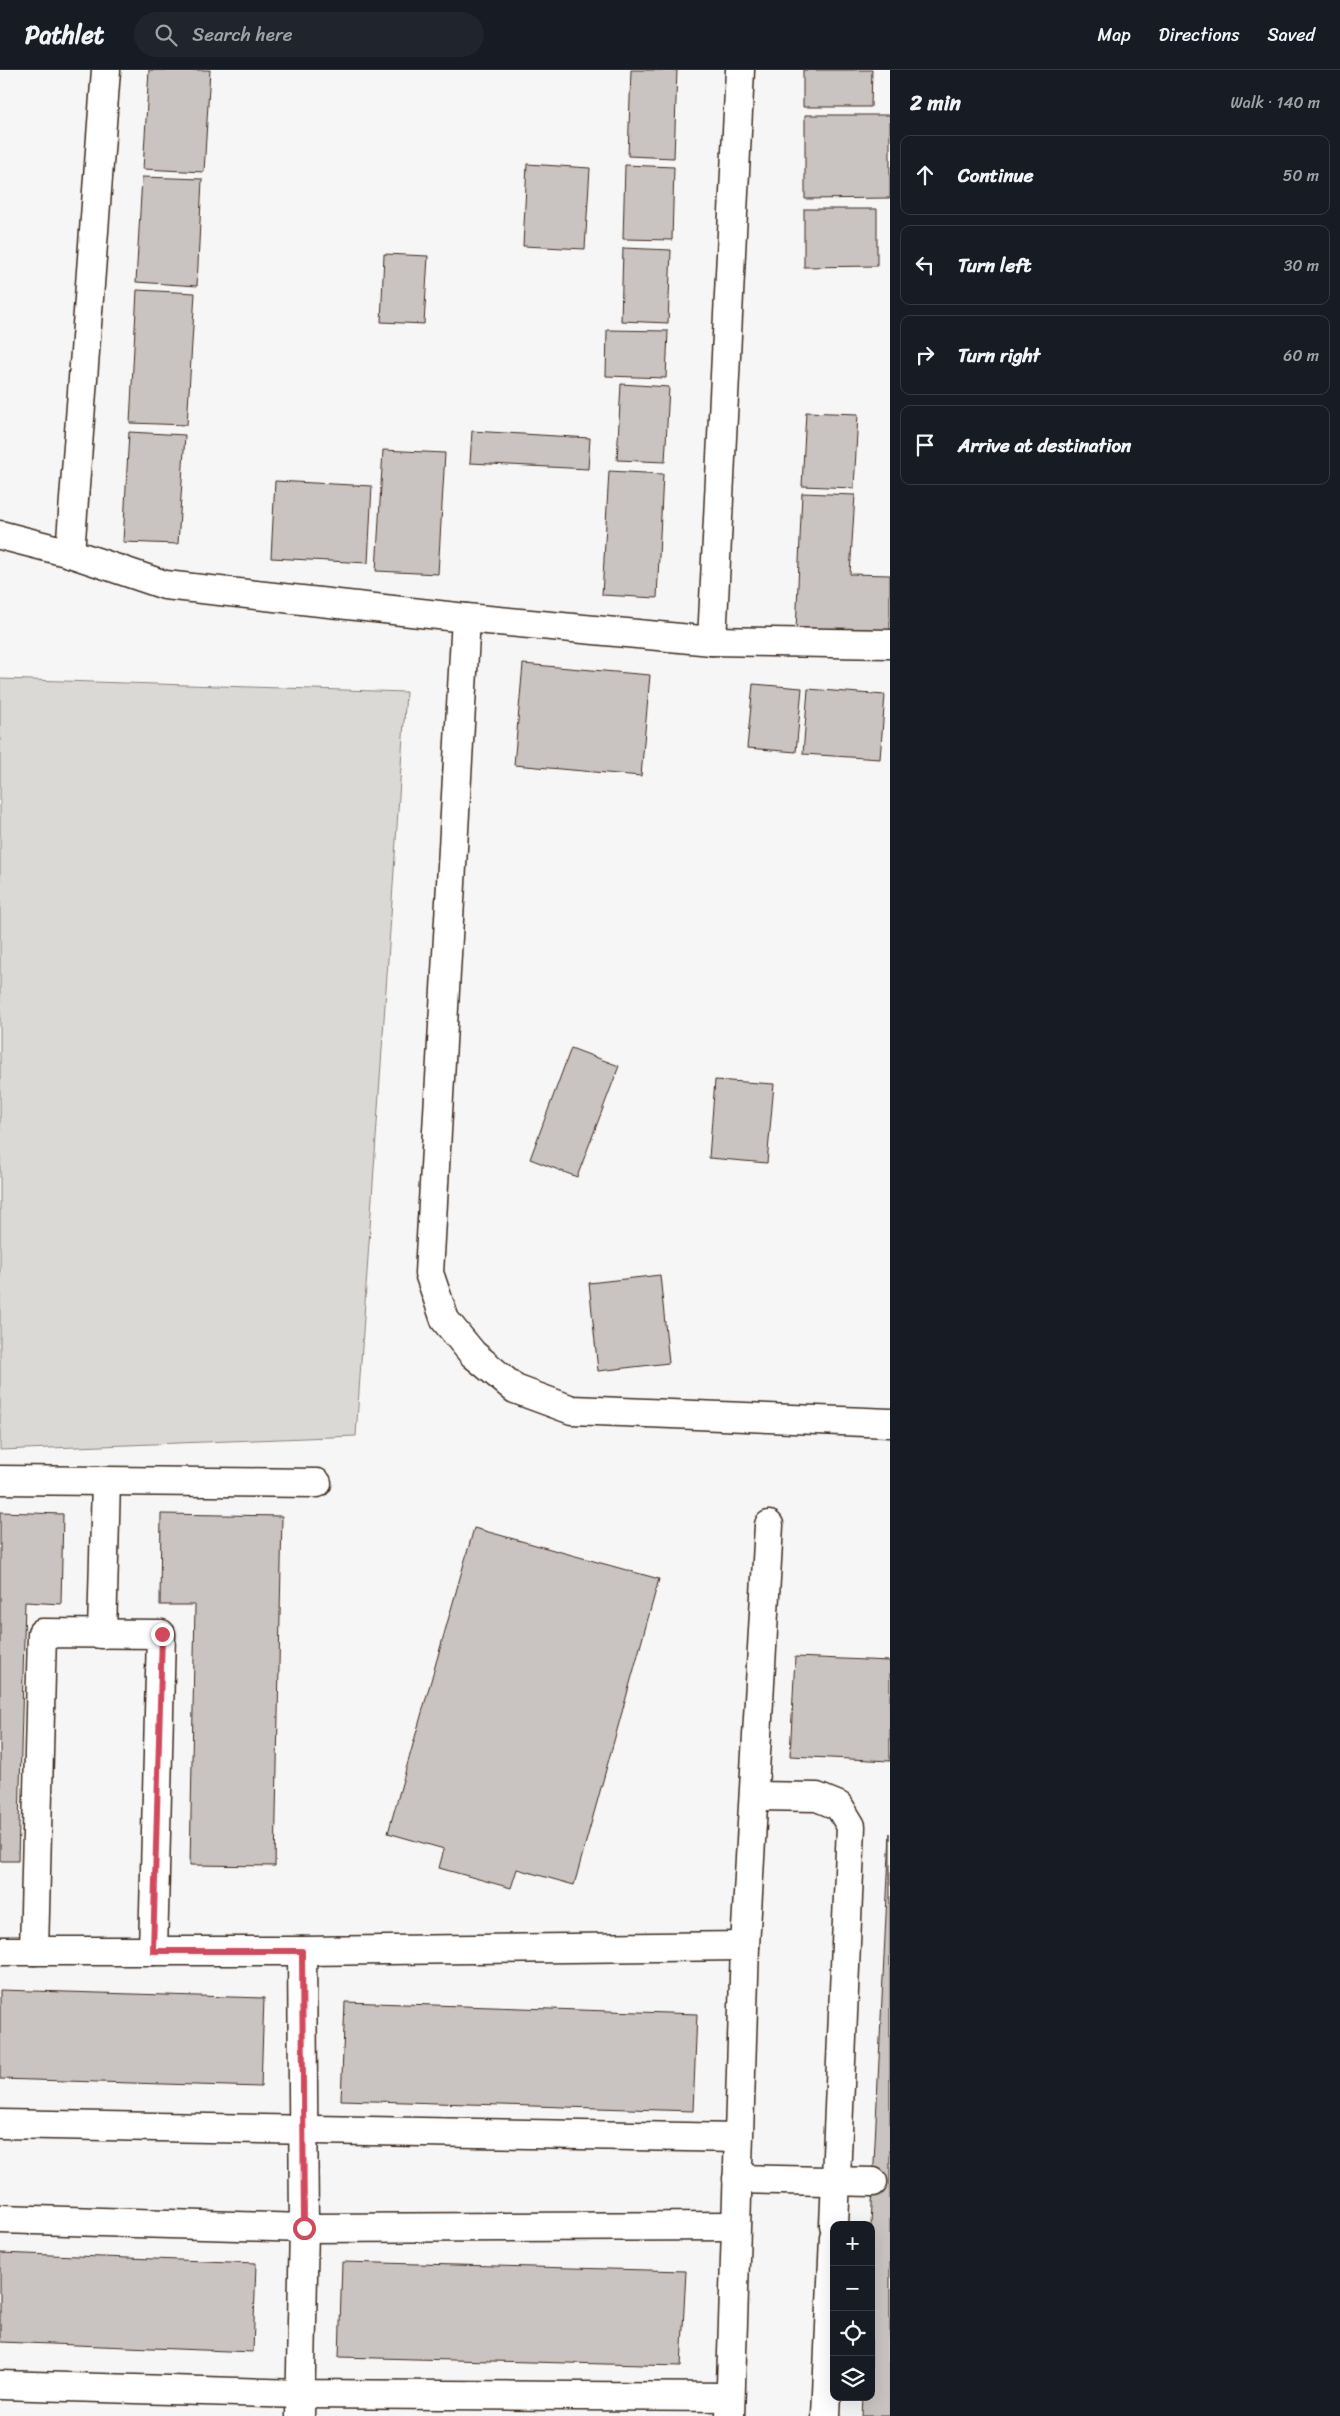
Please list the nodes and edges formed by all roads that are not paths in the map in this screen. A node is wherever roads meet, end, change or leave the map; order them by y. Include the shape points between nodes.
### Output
1 (106, 70) edge
2 (740, 70) edge
3 (0, 535) edge
4 (70, 553) junction
5 (466, 618) junction
6 (712, 641) junction
7 (890, 644) edge
8 (890, 1423) edge
9 (0, 1480) edge
10 (106, 1481) junction
11 (317, 1482) dead end
12 (769, 1525) dead end
13 (102, 1634) junction
14 (754, 1796) junction
15 (745, 1946) junction
16 (0, 1951) edge
17 (34, 1951) junction
18 (153, 1951) junction
19 (302, 1951) junction
20 (0, 2124) edge
21 (304, 2128) junction
22 (738, 2138) junction
23 (737, 2180) junction
24 (836, 2182) junction
25 (873, 2182) dead end
26 (0, 2219) edge
27 (834, 2221) edge
28 (734, 2226) junction
29 (304, 2228) junction
30 (833, 2266) edge
31 (0, 2385) edge
32 (301, 2405) edge
33 (730, 2406) edge
34 (826, 2416) edge

1 - 4 street
2 - 6 street
3 - 4 street
4 - 5 street via 165,585
5 - 6 street
5 - 8 street via 429,1273 445,1320 473,1354 515,1390 572,1410
6 - 7 street
9 - 10 street
10 - 11 street
10 - 13 street
12 - 14 street
13 - 17 street via 42,1633
13 - 18 street via 162,1634
14 - 15 street
14 - 24 street via 817,1797 839,1806 851,1826
15 - 19 street
15 - 22 street
16 - 17 street
17 - 18 street
18 - 19 street
19 - 21 street
20 - 21 street
21 - 22 street
21 - 29 street
22 - 23 street
23 - 24 street
23 - 28 street
24 - 25 street
24 - 27 street
26 - 29 street
28 - 29 street
28 - 33 street
29 - 32 street
30 - 34 street
31 - 32 street
32 - 33 street

